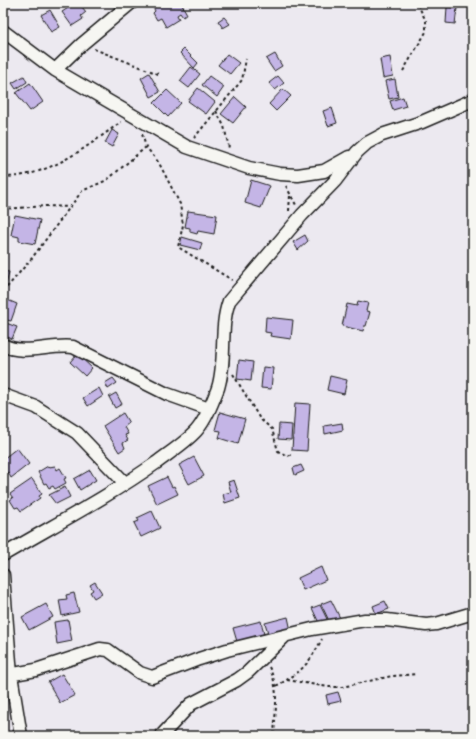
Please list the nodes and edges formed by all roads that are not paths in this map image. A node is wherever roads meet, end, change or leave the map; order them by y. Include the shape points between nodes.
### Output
1 (132, 3) edge
2 (3, 31) edge
3 (55, 70) junction
4 (473, 100) edge
5 (357, 152) junction
6 (3, 345) edge
7 (3, 395) edge
8 (208, 409) junction
9 (125, 484) junction
10 (3, 555) edge
11 (3, 576) edge
12 (473, 613) edge
13 (285, 636) junction
14 (7, 676) edge
15 (21, 736) edge
16 (161, 736) edge

1 - 3 street
2 - 3 street
3 - 5 street via 188,147 249,168 298,175 324,171
4 - 5 street via 422,122 382,135
5 - 8 street via 335,181 302,215 228,301 223,316 223,358 218,388
6 - 8 street via 12,350 60,346 73,348 167,394
7 - 9 street via 36,407 72,430
8 - 9 street via 196,430
9 - 10 street
11 - 14 street
12 - 13 street via 436,624 365,620
13 - 14 street via 213,654 152,677 140,673 108,650 100,649 36,670
13 - 16 street via 237,680 191,704
14 - 15 street

